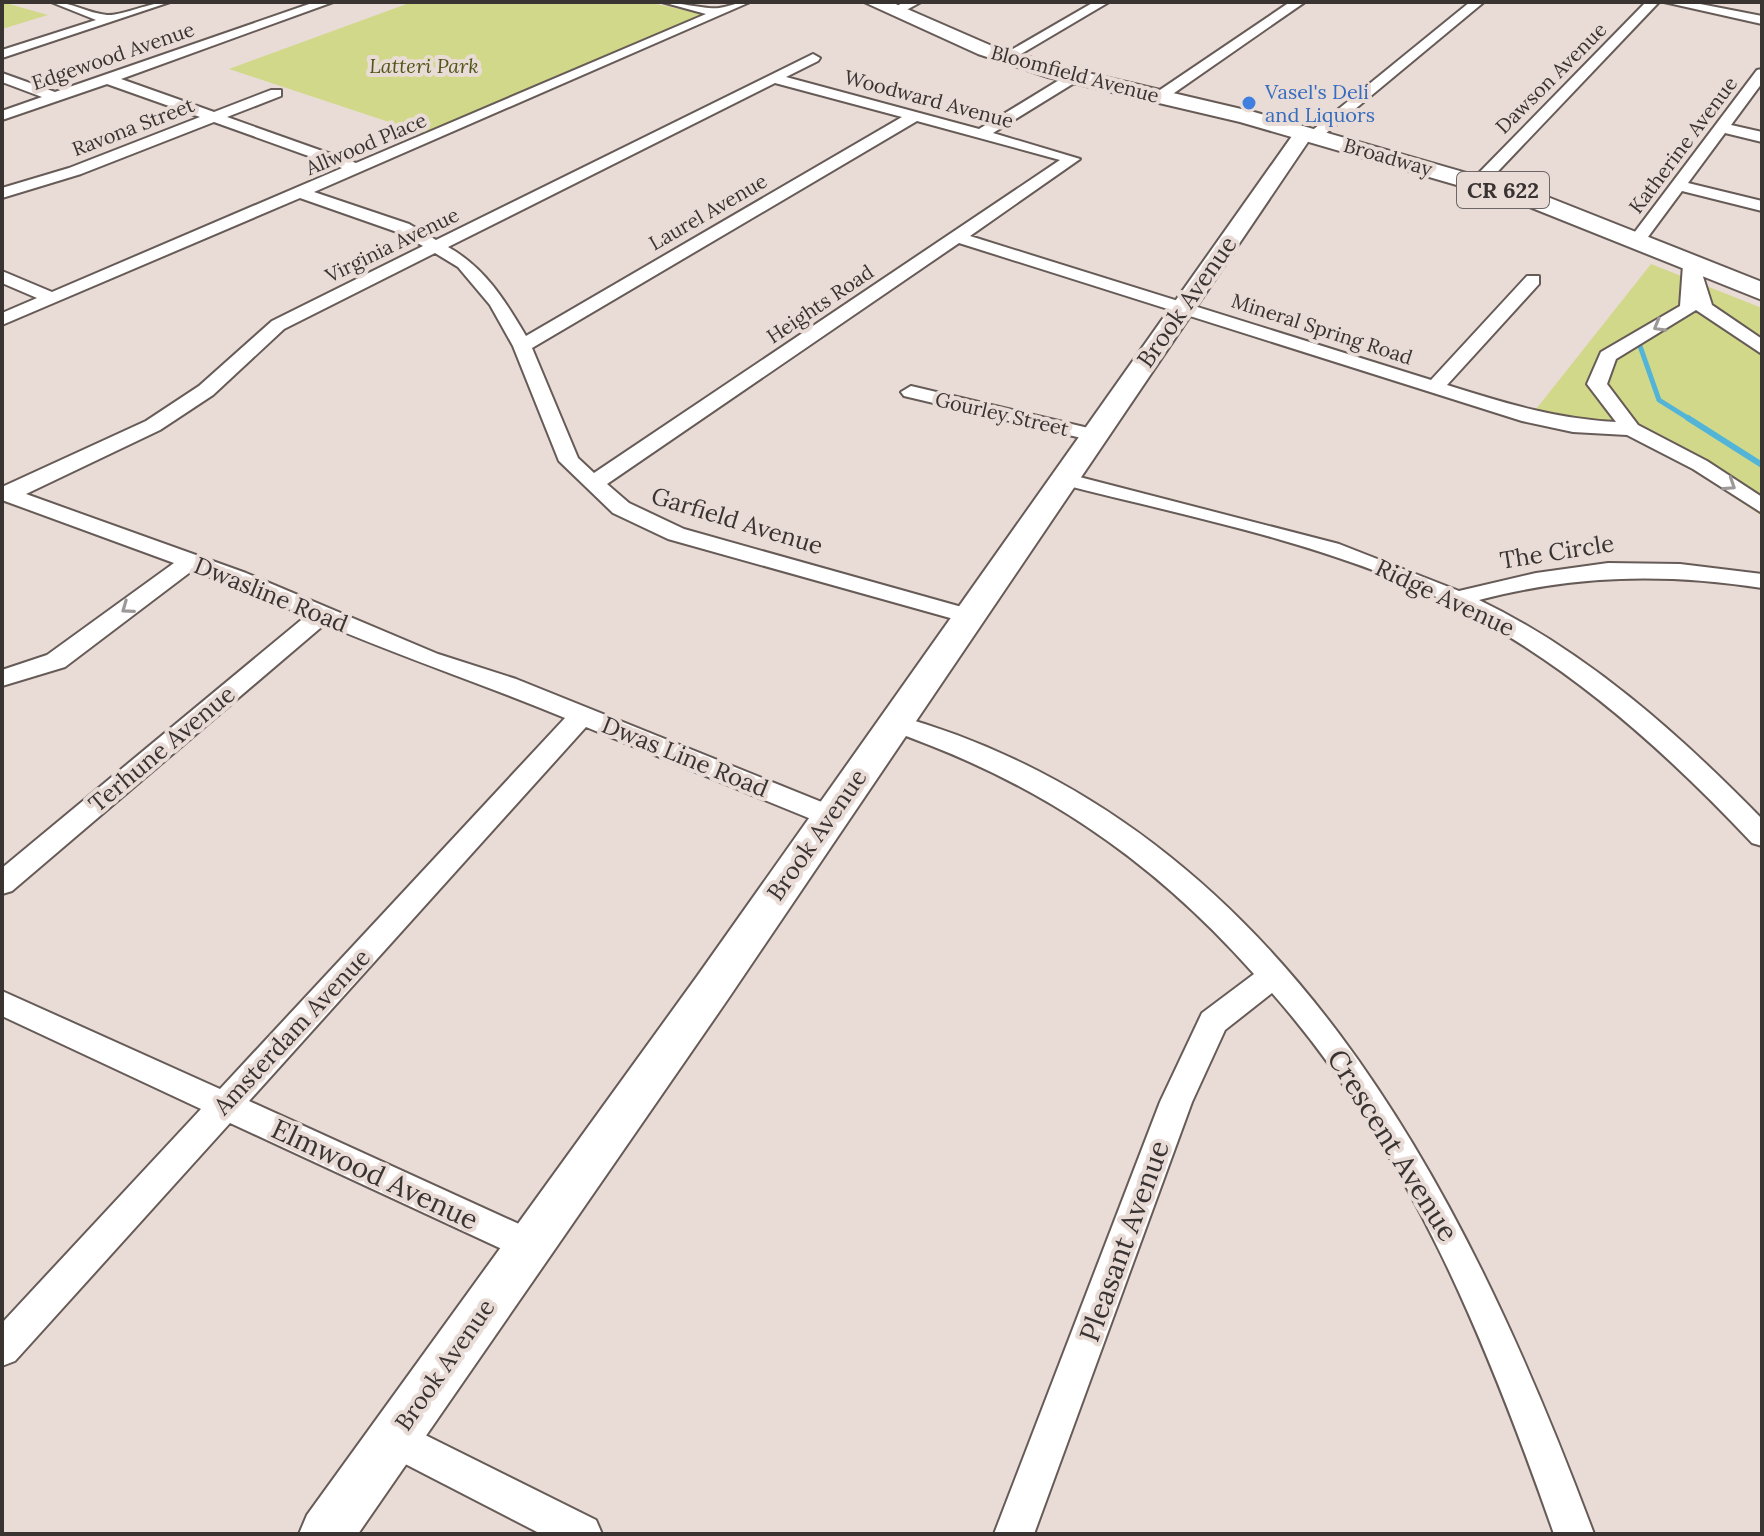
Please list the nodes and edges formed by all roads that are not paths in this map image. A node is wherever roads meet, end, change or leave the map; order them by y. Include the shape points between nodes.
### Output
1 (57, 2) edge
2 (164, 2) edge
3 (327, 2) edge
4 (668, 2) edge
5 (744, 2) edge
6 (915, 2) edge
7 (1103, 2) edge
8 (1299, 2) edge
9 (1478, 2) edge
10 (1653, 2) edge
11 (1670, 2) edge
12 (884, 6) edge
13 (721, 13) junction
14 (110, 20) junction
15 (1762, 20) edge
16 (2, 54) edge
17 (1006, 57) junction
18 (813, 58) dead end
19 (2, 77) edge
20 (1074, 77) junction
21 (1760, 77) edge
22 (774, 78) junction
23 (107, 79) junction
24 (276, 93) dead end
25 (54, 97) junction
26 (1159, 97) junction
27 (1236, 114) joint
28 (2, 116) edge
29 (915, 116) junction
30 (214, 117) junction
31 (1720, 127) junction
32 (981, 134) junction
33 (1309, 134) junction
34 (1762, 137) edge
35 (1072, 159) joint
36 (359, 169) junction
37 (1478, 183) junction
38 (1676, 185) junction
39 (2, 193) edge
40 (301, 193) junction
41 (1762, 206) edge
42 (957, 237) junction
43 (1636, 241) junction
44 (439, 247) junction
45 (1692, 265) junction
46 (2, 276) edge
47 (1533, 280) dead end
48 (1762, 292) edge
49 (53, 299) junction
50 (1183, 308) junction
51 (2, 320) edge
52 (522, 346) junction
53 (1762, 348) edge
54 (1435, 387) junction
55 (911, 392) dead end
56 (1631, 429) junction
57 (1094, 435) junction
58 (1064, 479) junction
59 (592, 484) junction
60 (5, 494) edge
61 (1762, 507) edge
62 (189, 562) junction
63 (1762, 581) edge
64 (1456, 599) junction
65 (321, 615) junction
66 (968, 616) junction
67 (2, 678) edge
68 (540, 698) joint
69 (582, 716) junction
70 (895, 723) junction
71 (830, 816) junction
72 (1762, 836) edge
73 (2, 884) edge
74 (1274, 975) junction
75 (2, 1003) edge
76 (225, 1105) junction
77 (529, 1245) junction
78 (2, 1349) edge
79 (393, 1438) junction
80 (326, 1534) edge
81 (582, 1534) edge
82 (1014, 1534) edge
83 (1574, 1534) edge

1 - 14 street
2 - 14 street
3 - 23 street, Edgewood Avenue
4 - 13 street
5 - 13 street, Allwood Place
6 - 12 street
7 - 17 street
8 - 26 street
9 - 33 street
10 - 37 street, Dawson Avenue
11 - 15 street
12 - 17 main road, Bloomfield Avenue / CR 622
13 - 36 street, Allwood Place
14 - 16 street
17 - 20 main road, Bloomfield Avenue / CR 622
18 - 22 street, Virginia Avenue
19 - 25 street
20 - 26 main road, Bloomfield Avenue / CR 622
20 - 32 street
21 - 31 street, Katherine Avenue
22 - 29 street, Woodward Avenue
22 - 44 street, Virginia Avenue
23 - 25 street, Edgewood Avenue
23 - 30 street
24 - 30 street, Ravona Street
25 - 28 street, Edgewood Avenue
26 - 27 main road, Bloomfield Avenue / CR 622
27 - 33 main road, Broadway / CR 622
29 - 32 street, Woodward Avenue
29 - 52 street, Laurel Avenue
30 - 36 street
30 - 39 street, Ravona Street
31 - 34 street
31 - 38 street, Katherine Avenue
32 - 35 street, Woodward Avenue
33 - 37 main road, Broadway / CR 622
33 - 50 main road, Brook Avenue
35 - 42 street, Heights Road
36 - 40 street, Allwood Place
37 - 43 main road, Broadway / CR 622
38 - 41 street
38 - 43 street, Katherine Avenue
40 - 44 street, Garfield Avenue via 403,228
40 - 49 street, Allwood Place
42 - 50 street, Mineral Spring Road
42 - 59 street, Heights Road
43 - 45 main road, Broadway / CR 622
44 - 52 street, Garfield Avenue via 476,275
44 - 60 street, Virginia Avenue via 278,325 175,412
45 - 48 main road, Broadway / CR 622
45 - 53 street via 1704,308
45 -> 56 street via 1689,308 1608,356 1597,384
46 - 49 street
47 - 54 street
49 - 51 street, Allwood Place
50 - 54 street, Mineral Spring Road
50 - 57 main road, Brook Avenue
52 - 59 street, Garfield Avenue via 569,461
54 - 56 street, Mineral Spring Road via 1529,417
55 - 57 street, Gourley Street
56 -> 61 street via 1700,465
57 - 58 main road, Brook Avenue
58 - 64 street, Ridge Avenue via 1280,534 1370,562
58 - 66 main road, Brook Avenue
59 - 66 street, Garfield Avenue via 621,508 676,534
60 - 62 street, Dwasline Road
62 - 65 street, Dwasline Road
62 -> 67 street via 56,661
63 - 64 street, The Circle via 1686,570 1599,568 1533,578
64 - 72 street, Ridge Avenue via 1523,634 1630,708
65 - 68 street, Dwasline Road
65 - 73 street, Terhune Avenue
66 - 70 main road, Brook Avenue
68 - 69 street, Dwas Line Road
69 - 71 street, Dwas Line Road
69 - 76 street, Amsterdam Avenue
70 - 71 main road, Brook Avenue
70 - 74 street, Crescent Avenue via 994,759 1111,828 1203,901
71 - 77 main road, Brook Avenue
74 - 82 street, Pleasant Avenue via 1213,1022 1176,1102
74 - 83 street, Crescent Avenue via 1375,1105 1470,1272 1547,1454
75 - 76 street, Elmwood Avenue
76 - 77 street, Elmwood Avenue
76 - 78 street, Amsterdam Avenue
77 - 79 main road, Brook Avenue
79 - 80 main road, Brook Avenue
79 - 81 street

